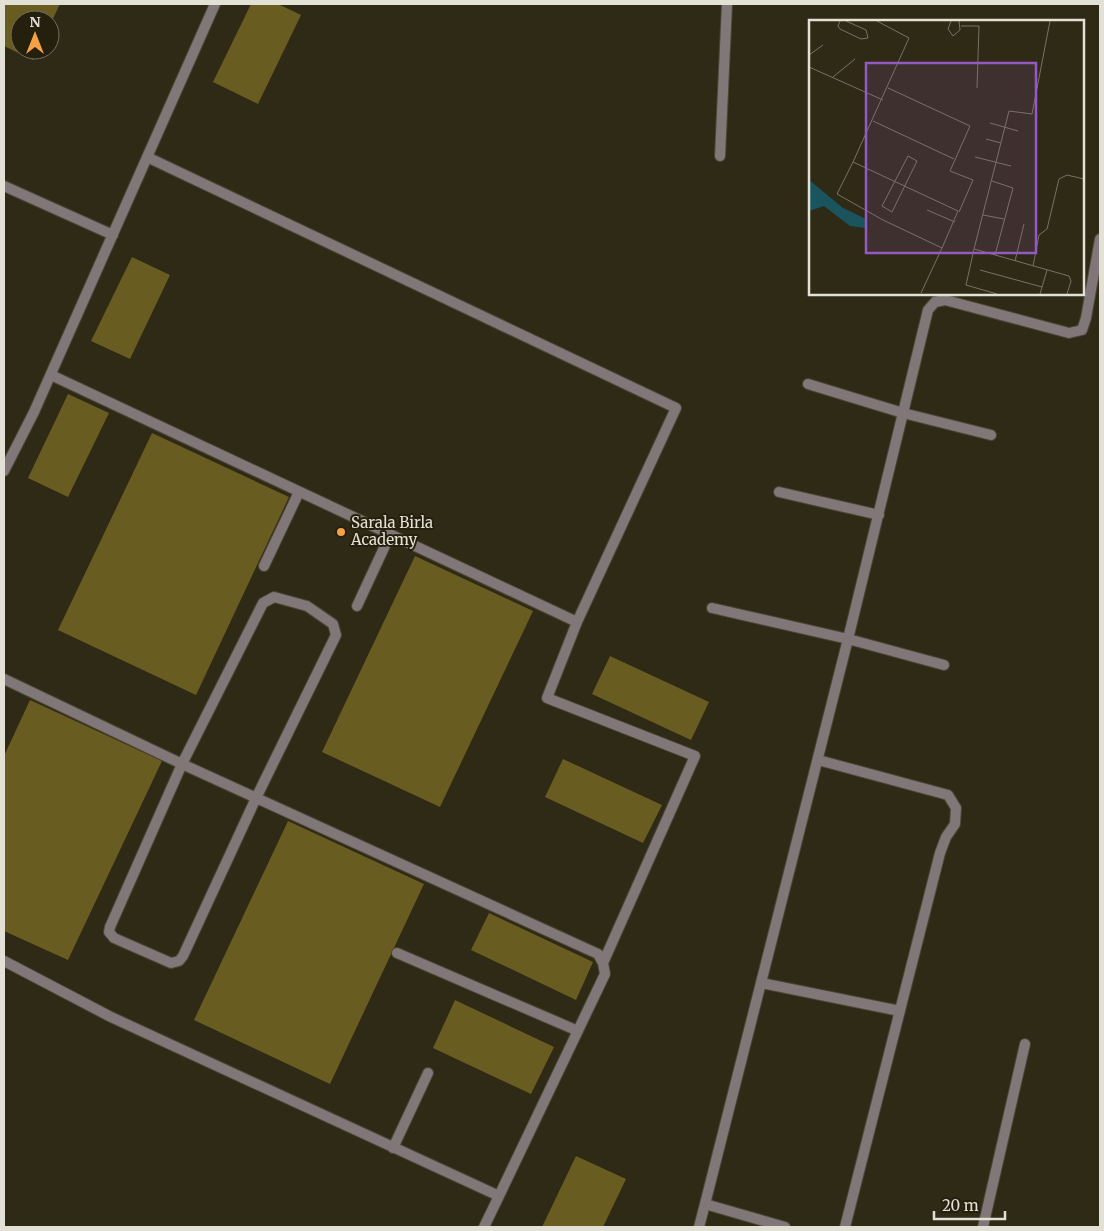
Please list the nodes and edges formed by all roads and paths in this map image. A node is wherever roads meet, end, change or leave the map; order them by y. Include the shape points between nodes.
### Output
1 (215, 4) edge
2 (727, 4) edge
3 (720, 156) dead end
4 (147, 158) junction
5 (4, 186) edge
6 (112, 235) junction
7 (1100, 239) edge
8 (50, 375) junction
9 (808, 384) dead end
10 (903, 413) junction
11 (991, 435) dead end
12 (4, 471) edge
13 (299, 492) junction
14 (779, 492) dead end
15 (879, 515) junction
16 (390, 536) junction
17 (264, 566) dead end
18 (357, 606) dead end
19 (712, 608) dead end
20 (577, 622) junction
21 (848, 639) junction
22 (944, 665) dead end
23 (4, 679) edge
24 (818, 760) junction
25 (182, 764) junction
26 (256, 798) junction
27 (397, 953) dead end
28 (4, 961) edge
29 (603, 963) junction
30 (761, 983) junction
31 (900, 1011) junction
32 (578, 1031) junction
33 (1025, 1044) dead end
34 (428, 1072) dead end
35 (393, 1148) junction
36 (499, 1196) junction
37 (705, 1204) junction
38 (484, 1227) edge
39 (699, 1227) edge
40 (785, 1227) edge
41 (845, 1227) edge
42 (982, 1227) edge

1 - 4 street
2 - 3 street
4 - 6 street
4 - 20 street via 676,408
5 - 6 street
6 - 8 street
7 - 10 street via 1082,330 1069,333 945,300 935,302 928,310
8 - 12 street
8 - 13 street
9 - 10 street
10 - 11 street
10 - 15 street
13 - 16 street
13 - 17 street
14 - 15 street
15 - 21 street
16 - 18 street
16 - 20 street
19 - 21 street
20 - 29 street via 547,698 695,756
21 - 22 street
21 - 24 street
23 - 25 street
24 - 30 street
24 - 31 street via 948,795 956,808 955,824 940,853
25 - 26 street
25 - 26 street via 110,927 109,932 114,938 171,963 179,961
25 - 26 street via 263,603 274,598 307,606 333,624 336,635
26 - 29 street via 598,954
27 - 32 street
28 - 35 street via 111,1017
29 - 32 street via 605,974
30 - 31 street
30 - 37 street
31 - 41 street
32 - 36 street
33 - 42 street
34 - 35 street
35 - 36 street
36 - 38 street
37 - 39 street
37 - 40 street

